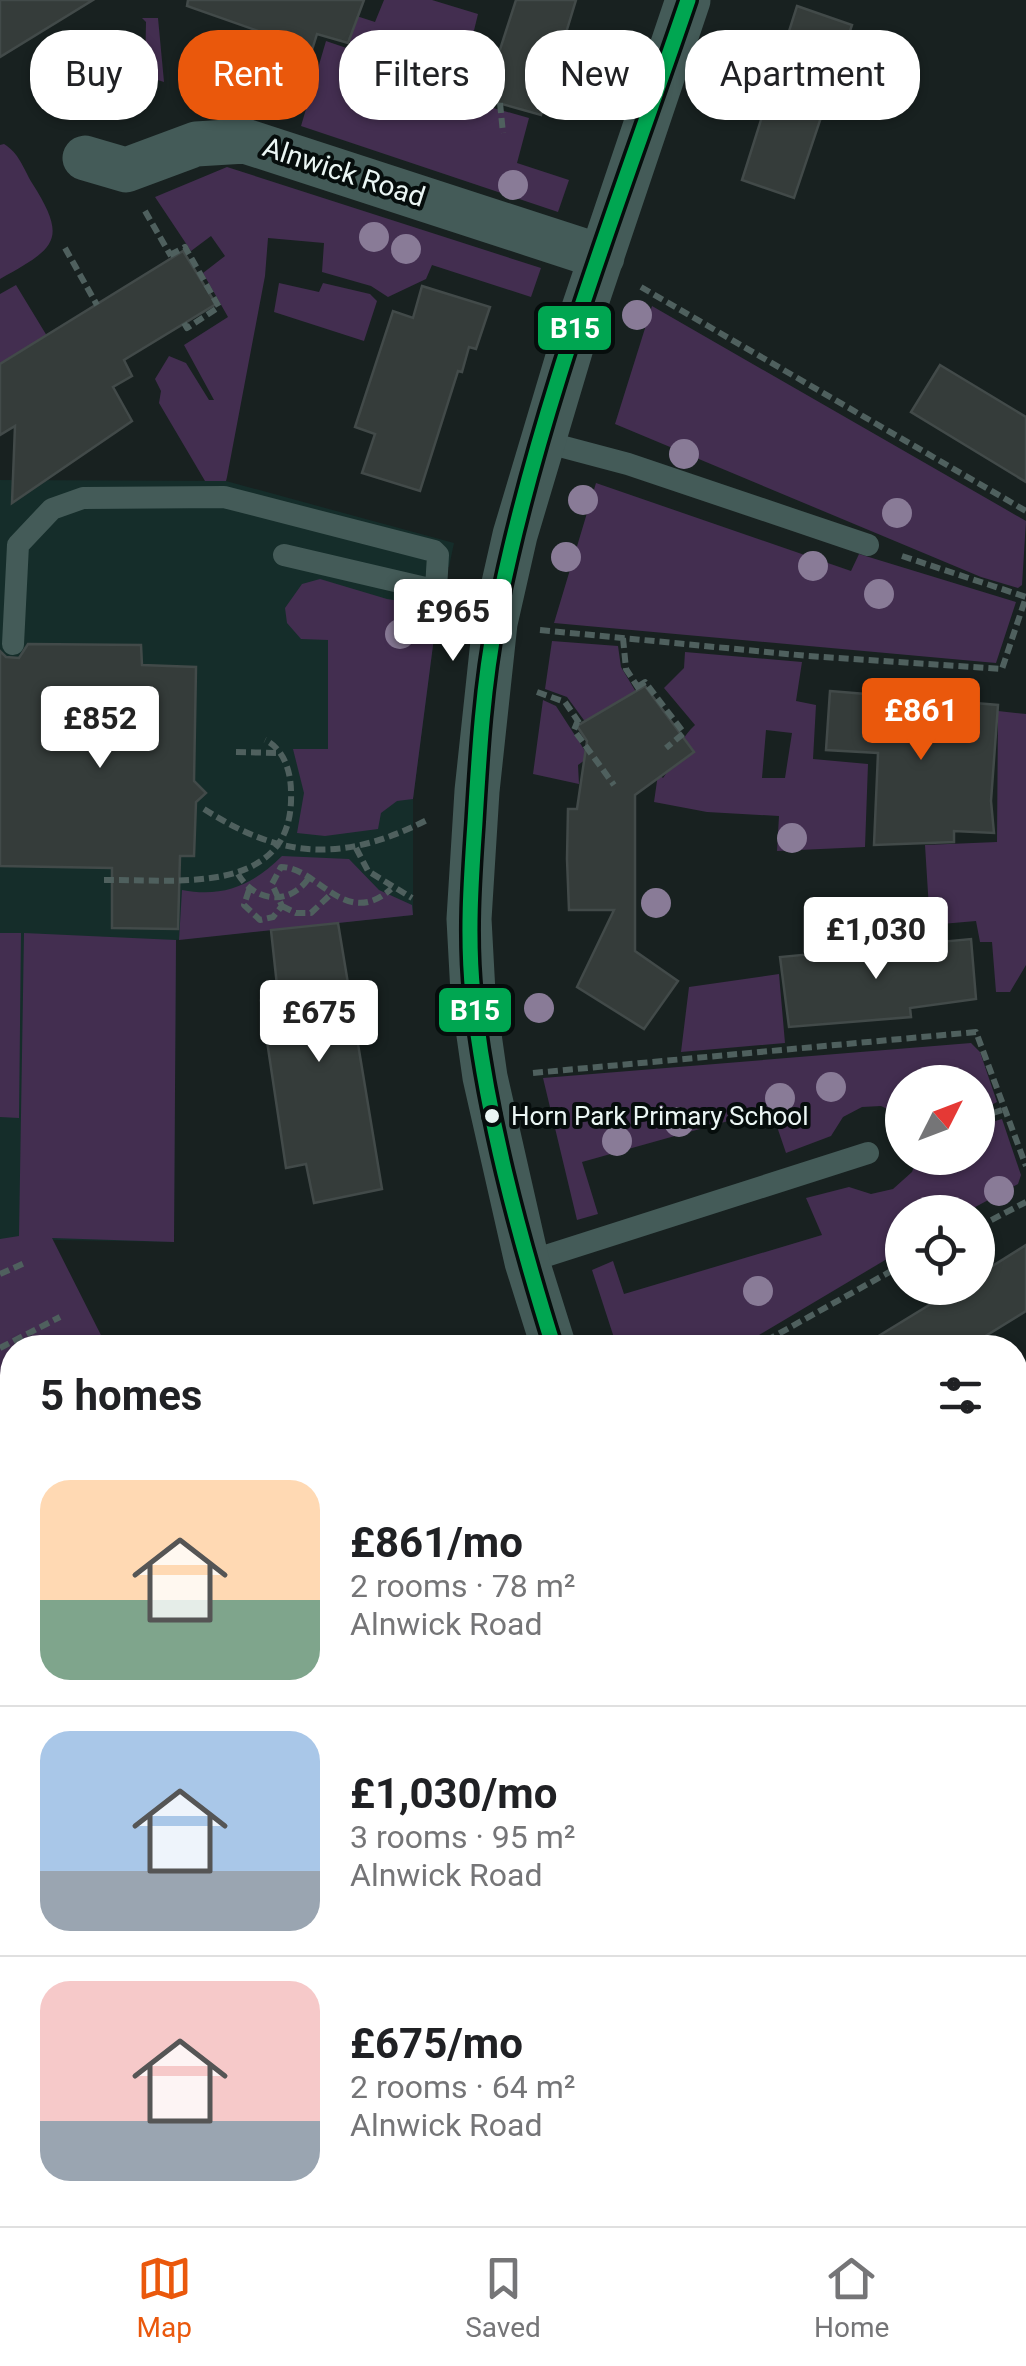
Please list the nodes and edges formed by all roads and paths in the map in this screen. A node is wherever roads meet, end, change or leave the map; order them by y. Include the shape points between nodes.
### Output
1 (688, 0) edge
2 (502, 120) edge
3 (503, 134) dead end
4 (85, 158) dead end
5 (139, 201) dead end
6 (64, 248) dead end
7 (602, 257) junction
8 (640, 286) dead end
9 (97, 305) dead end
10 (184, 323) dead end
11 (545, 442) junction
12 (1026, 511) edge
13 (868, 545) joint
14 (284, 555) dead end
15 (436, 589) junction
16 (1026, 597) edge
17 (498, 605) junction
18 (540, 630) dead end
19 (623, 638) junction
20 (13, 644) dead end
21 (544, 694) dead end
22 (265, 740) dead end
23 (666, 748) dead end
24 (236, 752) dead end
25 (281, 753) junction
26 (614, 785) dead end
27 (204, 809) dead end
28 (412, 828) dead end
29 (278, 845) junction
30 (356, 848) junction
31 (238, 874) junction
32 (308, 879) junction
33 (104, 880) dead end
34 (391, 889) junction
35 (249, 890) junction
36 (330, 895) junction
37 (275, 898) junction
38 (412, 898) dead end
39 (282, 906) junction
40 (532, 1073) dead end
41 (1005, 1109) junction
42 (995, 1112) edge
43 (868, 1153) dead end
44 (1026, 1166) edge
45 (1026, 1202) edge
46 (995, 1218) edge
47 (27, 1262) dead end
48 (528, 1262) junction
49 (0, 1274) edge
50 (885, 1275) edge
51 (60, 1317) dead end
52 (25, 1335) edge
53 (550, 1335) edge
54 (777, 1335) edge

1 - 7 street
2 - 3 path
4 - 7 street, Alnwick Road via 126,170 196,144 245,141
5 - 10 path via 171,257 185,247 220,307 187,328
6 - 9 path
7 - 11 street
8 - 12 path
11 - 13 lane
11 - 17 street
13 - 16 path
14 - 15 lane
15 - 17 lane
15 - 20 lane via 434,551 292,513 224,497 83,498 52,509 18,545
16 - 19 path via 1002,668
17 - 48 street via 477,790 472,994
18 - 19 path
19 - 23 path via 626,669 639,688 645,682 684,733
21 - 26 path via 564,702 580,723 574,730
22 - 25 path
24 - 25 path
25 - 29 path via 292,798
27 - 29 path
28 - 30 path
29 - 30 path
29 - 31 path
30 - 34 path via 368,871
31 - 33 path
31 - 35 path
32 - 36 path
32 - 37 path via 300,890
32 - 37 path via 282,867 272,879
34 - 36 path via 366,901
34 - 38 path
35 - 37 path
35 - 39 path via 244,904 254,918 273,917
36 - 39 path via 312,913
37 - 39 path
40 - 41 path via 976,1032
41 - 42 path
41 - 44 path
43 - 48 lane
45 - 46 path
47 - 49 path
48 - 53 street
50 - 54 path
51 - 52 path

